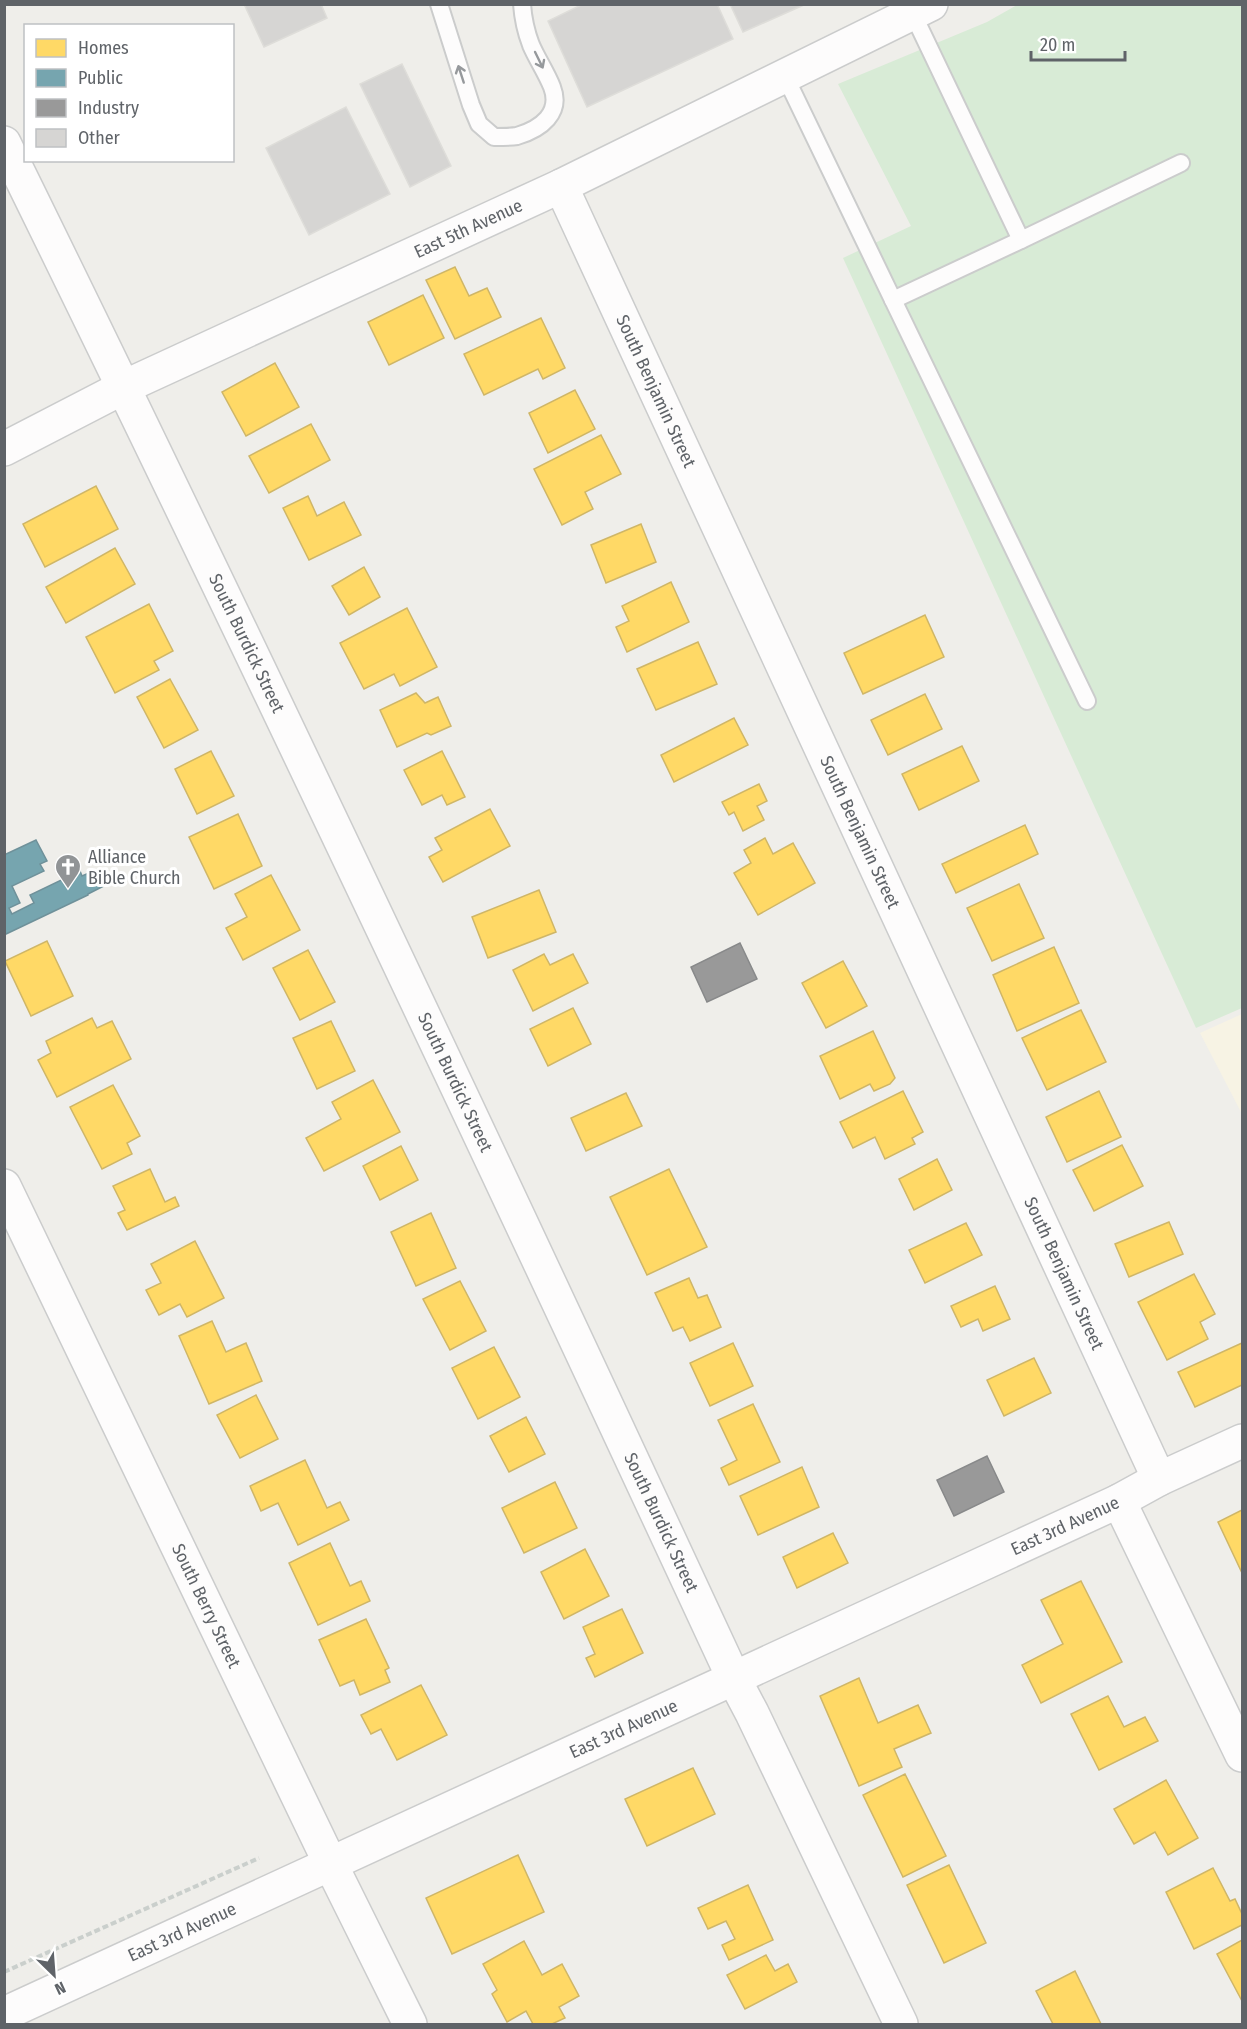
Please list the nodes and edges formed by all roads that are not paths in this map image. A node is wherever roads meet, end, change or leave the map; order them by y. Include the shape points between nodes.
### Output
1 (439, 4) edge
2 (522, 4) edge
3 (922, 9) edge
4 (785, 76) junction
5 (4, 143) edge
6 (1181, 163) dead end
7 (561, 186) junction
8 (1021, 240) junction
9 (893, 300) junction
10 (124, 387) junction
11 (4, 449) edge
12 (1087, 702) dead end
13 (4, 1186) edge
14 (1242, 1442) edge
15 (1159, 1479) junction
16 (1119, 1501) junction
17 (733, 1677) junction
18 (1242, 1755) edge
19 (331, 1865) junction
20 (4, 2014) edge
21 (410, 2025) edge
22 (902, 2025) edge

2 -> 1 lane via 531,44 555,103 550,118 539,126 517,136 494,137 479,124 471,105
3 - 4 street, East 5th Avenue
3 - 8 lane
4 - 7 street, East 5th Avenue
4 - 9 lane
5 - 10 street, South Burdick Street
6 - 8 lane
7 - 10 street, East 5th Avenue
7 - 15 street, South Benjamin Street
8 - 9 lane
9 - 12 lane
10 - 11 street, East 5th Avenue
10 - 17 street, South Burdick Street
13 - 19 street, South Berry Street
14 - 15 street, East 3rd Avenue
15 - 16 street, East 3rd Avenue
16 - 17 street, East 3rd Avenue
16 - 18 street
17 - 19 street, East 3rd Avenue
17 - 22 street, South Burdick Street
19 - 20 street, East 3rd Avenue
19 - 21 street, South Berry Street

